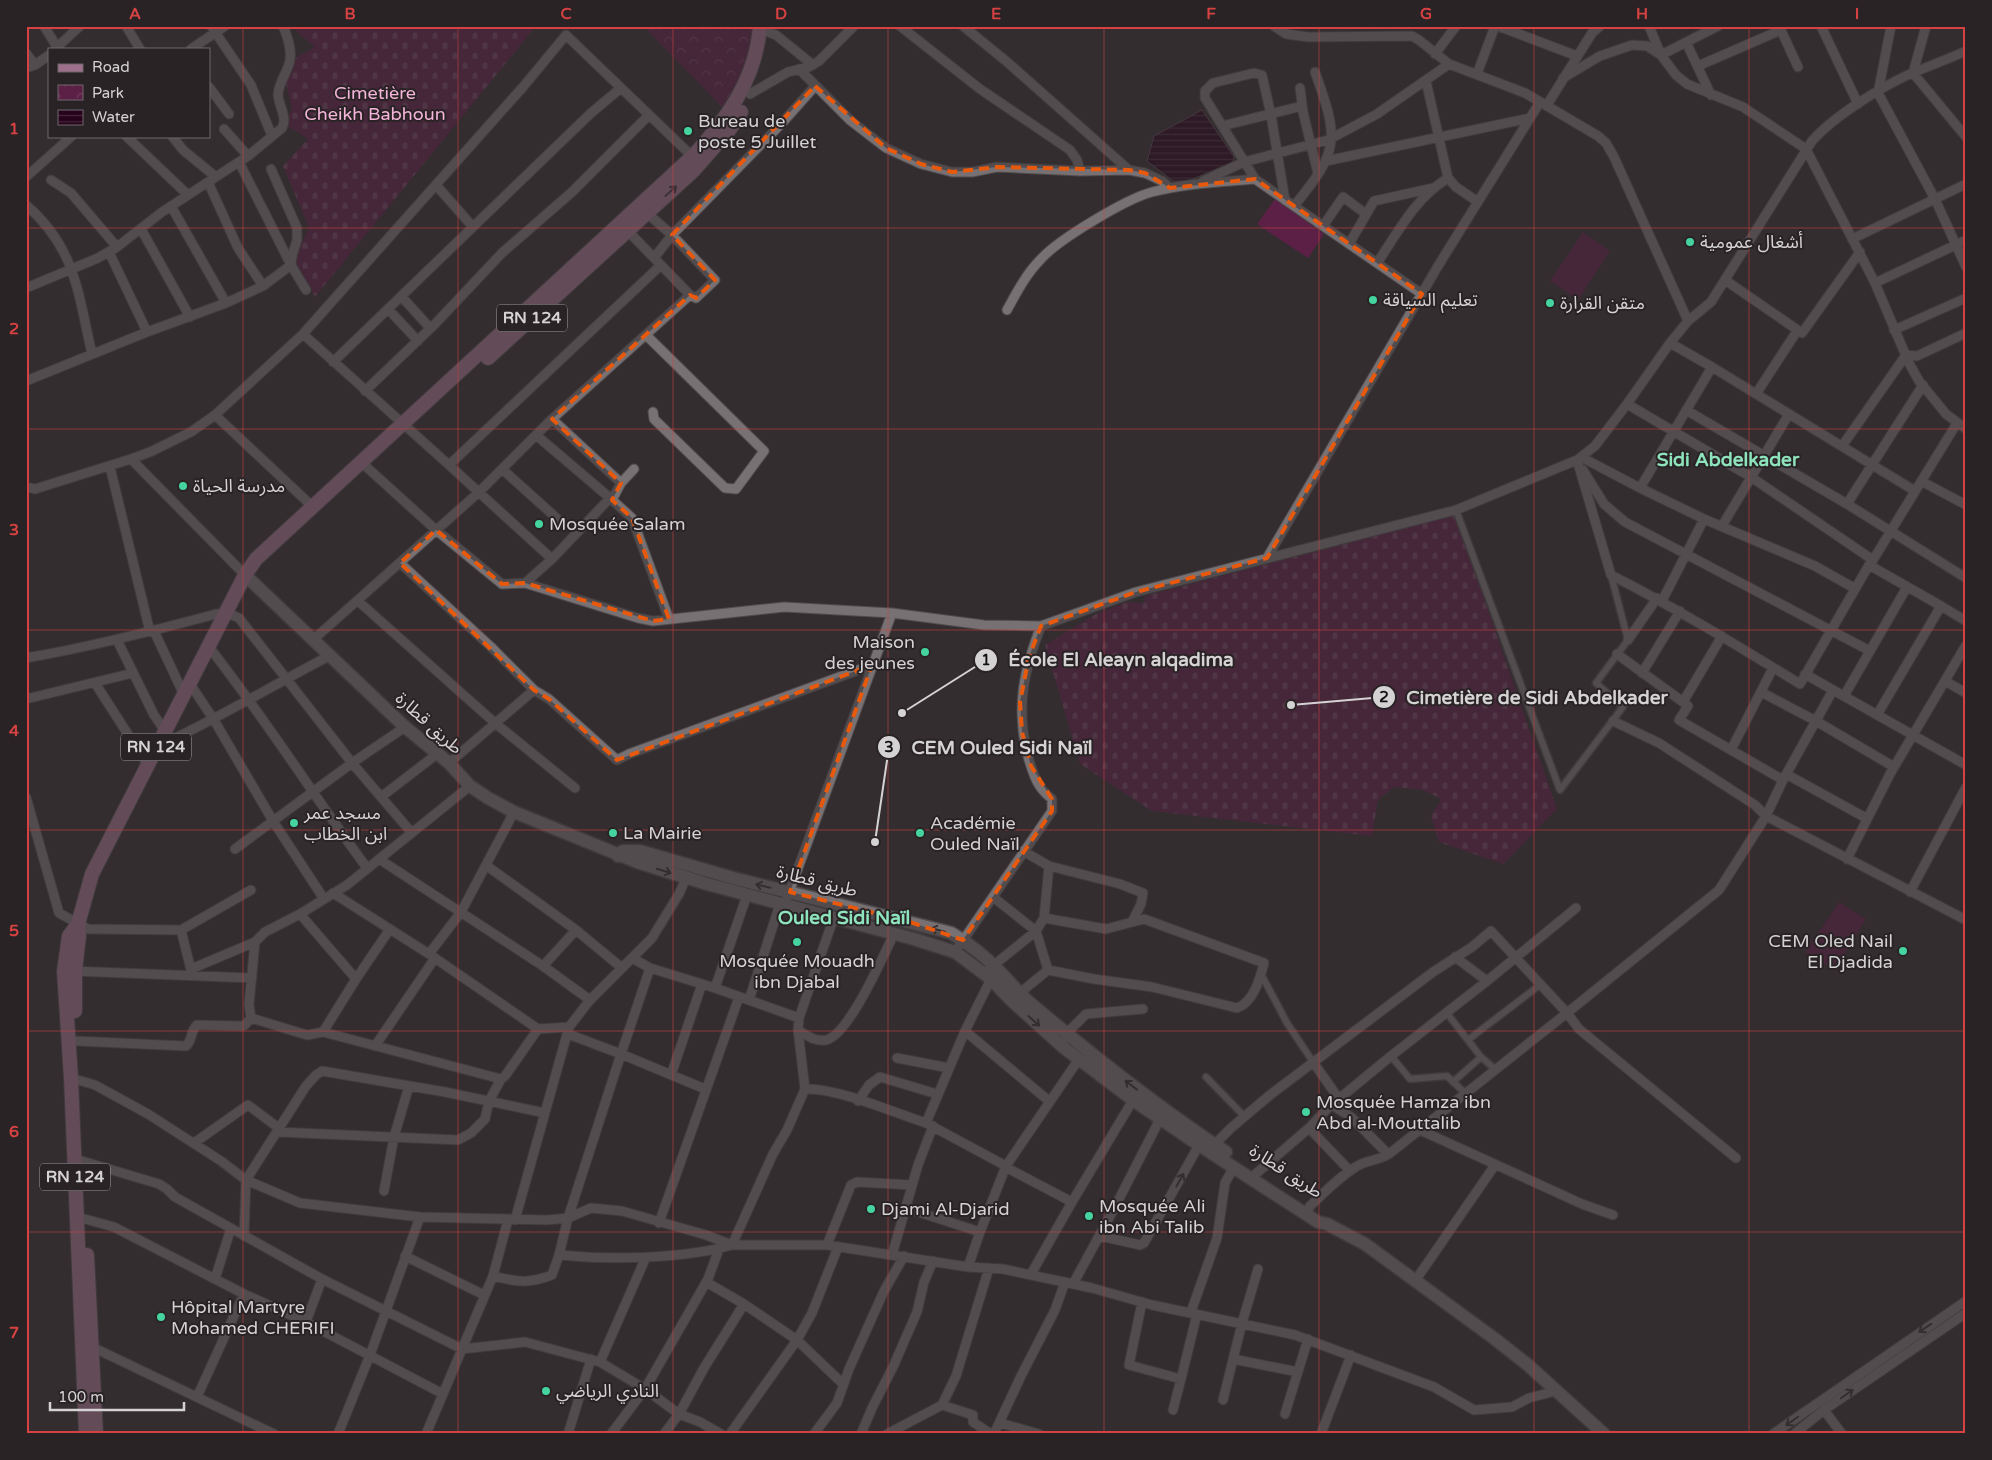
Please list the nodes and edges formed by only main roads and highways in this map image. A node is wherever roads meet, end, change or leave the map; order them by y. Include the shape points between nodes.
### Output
1 (764, 28) edge
2 (696, 160) junction
3 (623, 227) junction
4 (364, 465) junction
5 (245, 575) junction
6 (618, 856) junction
7 (69, 971) junction
8 (990, 973) junction
9 (1066, 1041) junction
10 (74, 1078) junction
11 (1213, 1149) junction
12 (1254, 1176) junction
13 (87, 1344) junction
14 (86, 1434) edge
15 (96, 1434) edge
16 (1604, 1434) edge

1 - 2 main road, RN 124 via 743,90
1 - 2 main road, RN 124 via 761,69 750,94 730,129
2 - 3 main road, RN 124
3 -> 2 main road, RN 124 via 647,213
3 - 4 main road, RN 124
4 - 5 main road, RN 124 via 262,564
4 - 5 main road, RN 124 via 257,557
5 - 6 main road, طريق قطارة via 470,786 514,812
5 - 7 main road, RN 124 via 187,689 168,735 147,764 92,874
6 -> 8 main road, طريق قطارة via 686,878 955,952
8 -> 6 main road, طريق قطارة via 971,945 942,931 640,851 623,851
7 - 10 main road, RN 124
7 - 10 main road, RN 124 via 76,1041
8 - 9 main road, طريق قطارة
11 -> 9 main road, طريق قطارة
9 - 11 main road, طريق قطارة via 1079,1059 1133,1100 1199,1145
10 - 13 main road, RN 124
10 - 13 main road, RN 124 via 85,1219
11 - 12 main road, طريق قطارة
11 - 12 main road, طريق قطارة via 1234,1168
12 - 16 main road, طريق قطارة via 1322,1216 1327,1224 1365,1244 1415,1280 1528,1365
13 - 14 main road, RN 124
13 - 15 main road, RN 124

